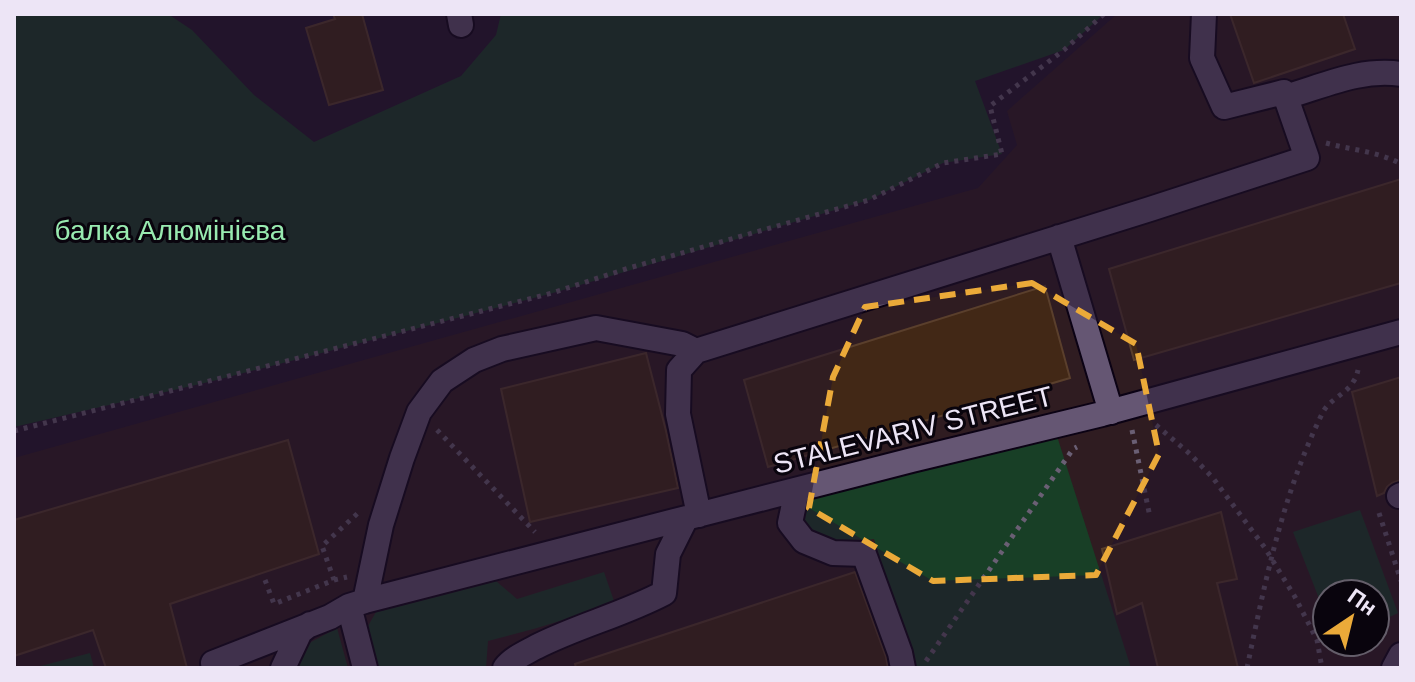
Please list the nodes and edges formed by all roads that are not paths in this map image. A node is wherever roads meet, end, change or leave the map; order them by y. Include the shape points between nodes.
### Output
1 (1204, 14) edge
2 (1401, 74) edge
3 (1285, 97) junction
4 (1059, 237) junction
5 (1401, 332) edge
6 (696, 351) junction
7 (1111, 412) junction
8 (797, 490) junction
9 (692, 516) junction
10 (357, 603) junction
11 (310, 624) junction
12 (1401, 655) edge
13 (213, 663) dead end
14 (283, 668) edge
15 (365, 668) edge
16 (505, 668) edge
17 (903, 668) edge
18 (1394, 668) edge

1 - 3 lane via 1202,58 1224,107 1284,92
2 - 3 lane via 1337,79
3 - 4 lane via 1307,158
4 - 6 lane
4 - 7 lane
5 - 7 lane, STALEVARIV STREET
6 - 9 lane via 679,370 678,414
6 - 10 lane via 596,328 502,349 442,381 419,412
7 - 8 lane, STALEVARIV STREET
8 - 9 lane, STALEVARIV STREET
8 - 17 lane via 790,523 804,541 833,553 864,554
9 - 10 lane, STALEVARIV STREET
9 - 16 lane via 668,554 664,593 557,636
10 - 11 lane, STALEVARIV STREET
10 - 15 lane
11 - 13 lane, STALEVARIV STREET
11 - 14 lane via 300,632
12 - 18 lane

